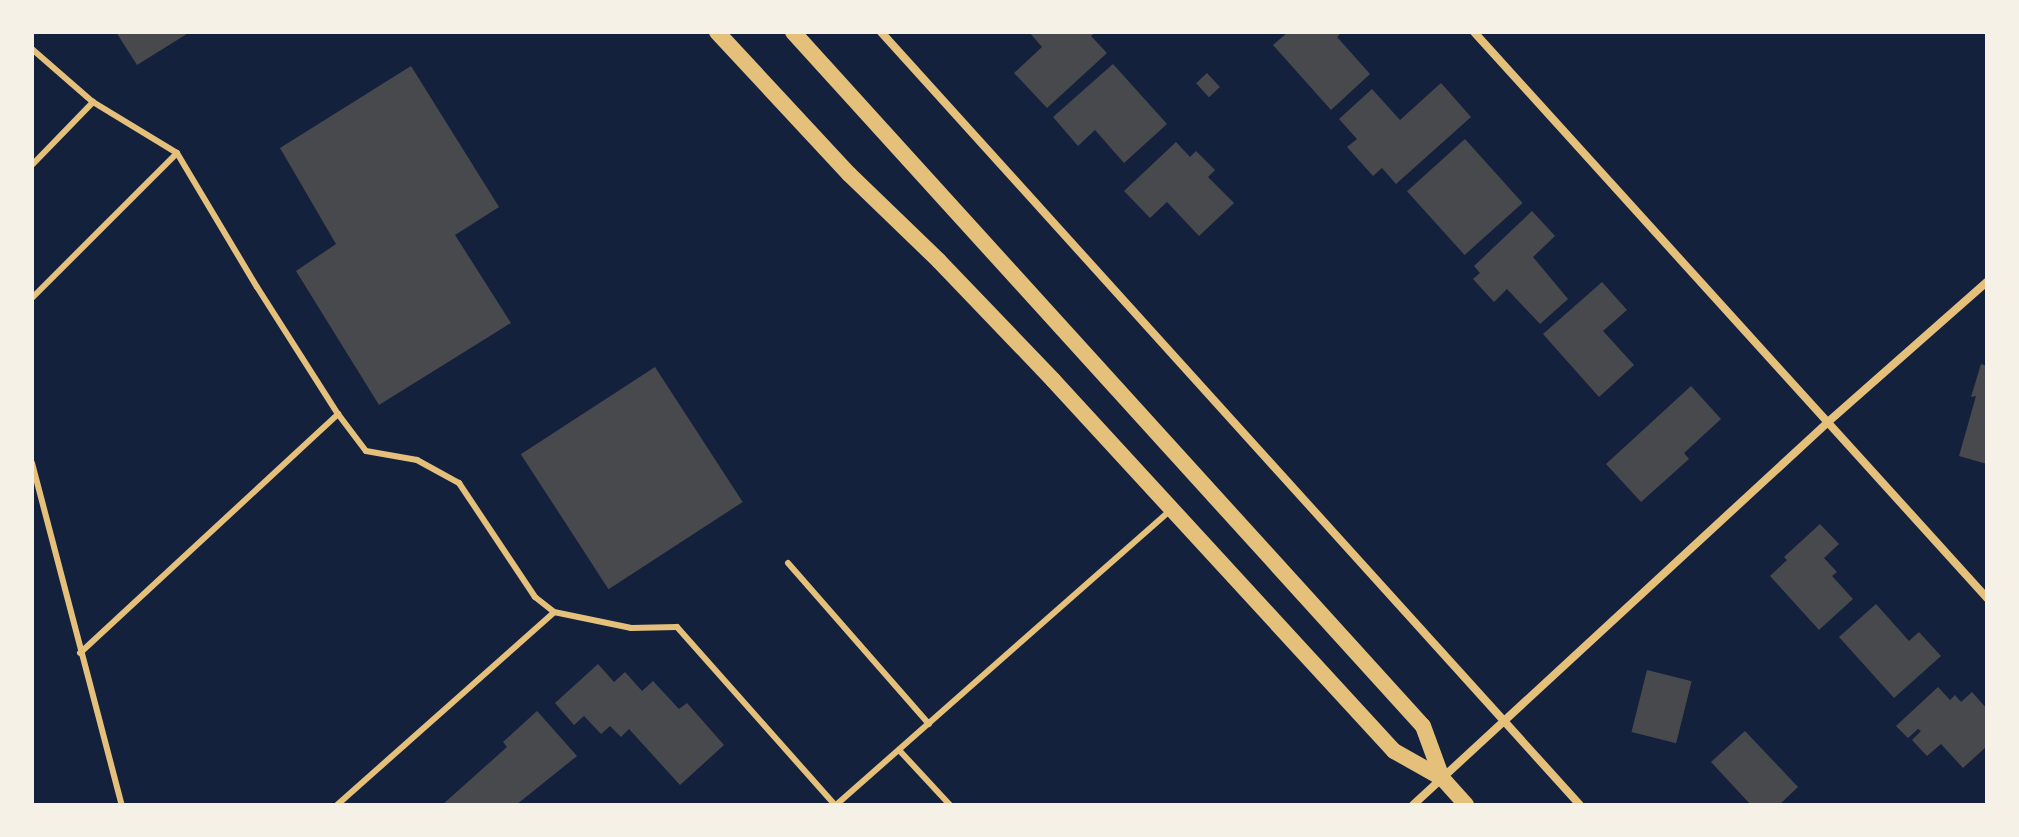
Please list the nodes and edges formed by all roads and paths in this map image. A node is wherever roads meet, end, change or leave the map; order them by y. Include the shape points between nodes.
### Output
1 (717, 32) edge
2 (793, 32) edge
3 (881, 32) edge
4 (1474, 32) edge
5 (32, 49) edge
6 (93, 102) junction
7 (177, 153) junction
8 (32, 165) edge
9 (1987, 282) edge
10 (32, 298) edge
11 (338, 414) junction
12 (1828, 422) junction
13 (32, 463) edge
14 (1172, 509) junction
15 (788, 563) dead end
16 (1987, 598) edge
17 (554, 612) junction
18 (80, 653) junction
19 (1505, 722) junction
20 (929, 724) junction
21 (899, 750) junction
22 (1442, 778) junction
23 (122, 805) edge
24 (337, 805) edge
25 (835, 805) edge
26 (950, 805) edge
27 (1413, 805) edge
28 (1466, 805) edge
29 (1580, 805) edge

1 - 14 main road
2 - 22 main road via 1423,726
3 - 19 street
4 - 12 street
5 - 6 lane
6 - 7 lane
6 - 8 lane
7 - 10 lane
7 - 11 lane
9 - 12 street
11 - 17 lane via 366,451 417,460 459,483 535,597
11 - 18 lane
12 - 16 street
12 - 19 street
13 - 18 lane
14 - 20 lane
14 - 22 main road via 1394,751
15 - 20 lane
17 - 24 lane
17 - 25 lane via 631,628 677,627
18 - 23 lane
19 - 22 street
19 - 29 street
20 - 21 lane
21 - 25 lane
21 - 26 lane
22 - 27 street
22 - 28 main road

